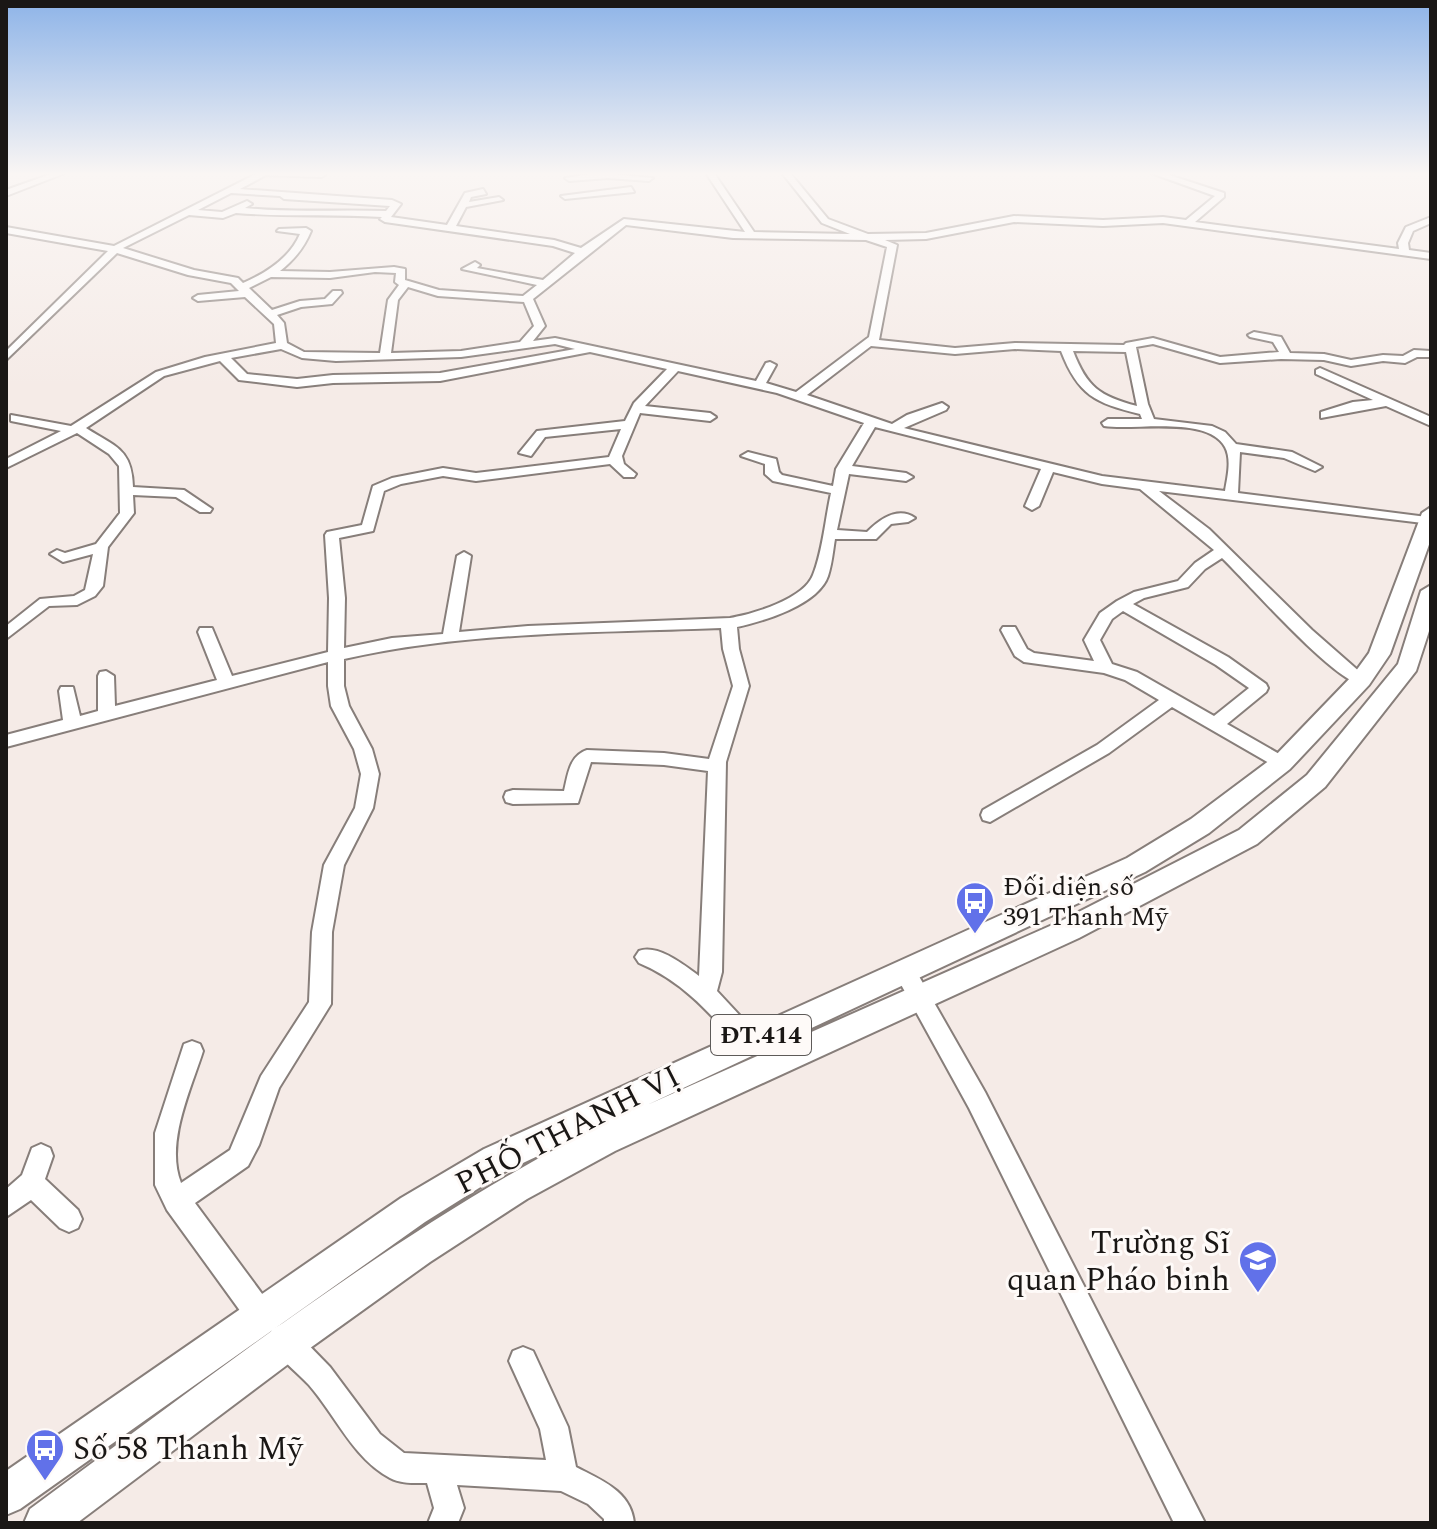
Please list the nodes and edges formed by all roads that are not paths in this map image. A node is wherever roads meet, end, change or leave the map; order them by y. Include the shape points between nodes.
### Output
1 (88, 244) edge
2 (124, 244) edge
3 (299, 244) edge
4 (558, 244) edge
5 (593, 244) edge
6 (888, 244) edge
7 (1333, 244) edge
8 (1403, 244) edge
9 (115, 249) junction
10 (582, 252) junction
11 (1405, 253) junction
12 (1431, 256) edge
13 (475, 265) dead end
14 (270, 274) junction
15 (545, 283) junction
16 (405, 284) junction
17 (247, 290) junction
18 (337, 293) dead end
19 (198, 298) dead end
20 (527, 299) junction
21 (270, 314) junction
22 (539, 328) junction
23 (1254, 335) dead end
24 (555, 341) junction
25 (870, 342) junction
26 (525, 343) junction
27 (282, 345) junction
28 (1065, 346) junction
29 (592, 348) junction
30 (1131, 349) junction
31 (838, 351) dead end
32 (1431, 354) edge
33 (222, 356) junction
34 (1284, 356) junction
35 (6, 357) edge
36 (385, 357) junction
37 (770, 365) dead end
38 (675, 367) junction
39 (1320, 372) dead end
40 (829, 374) junction
41 (759, 386) junction
42 (798, 396) junction
43 (1388, 403) junction
44 (638, 406) junction
45 (942, 407) dead end
46 (1325, 415) dead end
47 (710, 417) dead end
48 (15, 418) dead end
49 (1148, 418) junction
50 (871, 422) junction
51 (1431, 422) edge
52 (1108, 423) dead end
53 (628, 424) junction
54 (75, 429) junction
55 (893, 429) junction
56 (1232, 447) junction
57 (526, 453) dead end
58 (748, 456) dead end
59 (617, 458) junction
60 (6, 464) edge
61 (1049, 467) junction
62 (1315, 467) dead end
63 (843, 469) junction
64 (629, 474) dead end
65 (906, 477) dead end
66 (1142, 486) junction
67 (128, 491) junction
68 (839, 491) junction
69 (1231, 494) junction
70 (1032, 506) dead end
71 (205, 509) dead end
72 (1429, 517) edge
73 (908, 518) dead end
74 (831, 534) junction
75 (101, 547) junction
76 (1222, 552) junction
77 (57, 554) dead end
78 (464, 556) dead end
79 (1431, 591) edge
80 (1122, 604) junction
81 (729, 623) junction
82 (1009, 630) dead end
83 (206, 632) dead end
84 (6, 634) edge
85 (450, 637) junction
86 (334, 655) junction
87 (1105, 668) junction
88 (106, 676) dead end
89 (1361, 680) junction
90 (227, 683) junction
91 (67, 691) dead end
92 (1173, 698) junction
93 (107, 713) junction
94 (72, 722) junction
95 (1216, 724) junction
96 (6, 741) edge
97 (1282, 763) junction
98 (716, 766) junction
99 (513, 797) dead end
100 (990, 815) dead end
101 (646, 957) dead end
102 (904, 970) junction
103 (706, 993) junction
104 (919, 998) junction
105 (748, 1040) junction
106 (192, 1051) dead end
107 (41, 1156) dead end
108 (31, 1183) junction
109 (176, 1201) junction
110 (6, 1205) edge
111 (69, 1219) dead end
112 (261, 1317) junction
113 (286, 1343) junction
114 (523, 1361) dead end
115 (438, 1470) junction
116 (563, 1476) junction
117 (6, 1495) edge
118 (44, 1523) edge
119 (443, 1523) edge
120 (619, 1523) edge
121 (1190, 1523) edge

1 - 9 street
2 - 9 street
3 - 14 street
4 - 10 street
5 - 10 street
6 - 25 street via 893,246
7 - 11 street
8 - 11 street
9 - 17 street via 230,279
9 - 35 street
10 - 15 street
11 - 12 street
13 - 15 street via 467,269
14 - 16 street via 388,269 401,271 399,281
14 - 17 street
15 - 20 street
16 - 20 street via 438,293
16 - 36 street via 393,300
17 - 19 street
17 - 21 street
18 - 21 street via 331,301
20 - 22 street
21 - 27 street via 281,326
22 - 24 street
22 - 26 street
23 - 34 street via 1277,339
24 - 26 street
24 - 29 street
25 - 28 street via 955,351
25 - 40 street
26 - 36 street via 500,351
27 - 33 street
27 - 36 street via 313,357
28 - 30 street
28 - 49 street via 1087,392
29 - 33 street via 450,376 297,383 243,377
29 - 38 street
30 - 34 street via 1145,341 1220,360
30 - 49 street
31 - 40 street via 826,366
32 - 34 street via 1360,363
33 - 54 street via 151,378
37 - 41 street
38 - 41 street
38 - 44 street
39 - 43 street
40 - 42 street
41 - 42 street
42 - 50 street
43 - 46 street
43 - 51 street
44 - 47 street
44 - 53 street
45 - 55 street
48 - 54 street
49 - 52 street
49 - 56 street via 1194,425
50 - 55 street
50 - 63 street
53 - 57 street via 541,434
53 - 59 street
54 - 60 street
54 - 67 street via 123,459
55 - 61 street
56 - 62 street via 1287,455
56 - 69 street
58 - 68 street via 771,462 778,478
59 - 64 street via 617,466
59 - 86 street via 476,477 443,472 378,489 368,528 336,533 330,540 336,584
61 - 66 street
61 - 70 street
63 - 65 street
63 - 68 street
66 - 69 street
66 - 76 street via 1186,514
67 - 71 street via 179,493
67 - 75 street via 125,518
68 - 74 street
69 - 72 street
72 - 89 main road, PHỐ THANH VỊ / ĐT.414 via 1379,654
73 - 74 street via 887,520 871,536
74 - 81 street via 816,585 754,617
75 - 77 street via 63,558
75 - 84 street via 90,593 77,600 45,602
76 - 80 street via 1183,584
76 - 89 street via 1329,657
78 - 85 street
79 - 104 main road, PHỐ THANH VỊ via 1408,666 1294,801 1248,837 1192,869
80 - 87 street via 1106,616 1092,640
80 - 95 street via 1260,688
81 - 85 street
81 - 98 street via 741,692
82 - 87 street via 1030,658
83 - 90 street
85 - 86 street
86 - 90 street
86 - 109 street via 340,706 370,774 364,808 334,865 322,932 320,1004 269,1083 239,1158
87 - 92 street
88 - 93 street
89 - 97 main road, PHỐ THANH VỊ / ĐT.414
90 - 93 street
91 - 94 street
92 - 95 street
92 - 100 street via 1103,749
93 - 94 street
94 - 96 street
95 - 97 street
97 - 102 main road, PHỐ THANH VỊ / ĐT.414 via 1200,826 1136,865
98 - 99 street via 587,756 571,798
98 - 103 street via 711,972
101 - 103 street via 671,967
102 - 104 street
102 - 105 main road, PHỐ THANH VỊ / ĐT.414
103 - 105 street
104 - 113 main road, PHỐ THANH VỊ via 604,1140 528,1181
104 - 121 street via 977,1100
105 - 112 main road, PHỐ THANH VỊ / ĐT.414 via 495,1160 413,1210
106 - 109 street via 167,1125 164,1169
107 - 108 street
108 - 110 street
108 - 111 street
109 - 112 street
112 - 113 street
112 - 117 main road, PHỐ THANH VỊ / ĐT.414
113 - 115 street via 320,1377 370,1444 399,1467
113 - 118 main road, PHỐ THANH VỊ
114 - 116 street via 554,1427
115 - 116 street
115 - 119 street via 449,1508
116 - 120 street via 598,1494 618,1512

